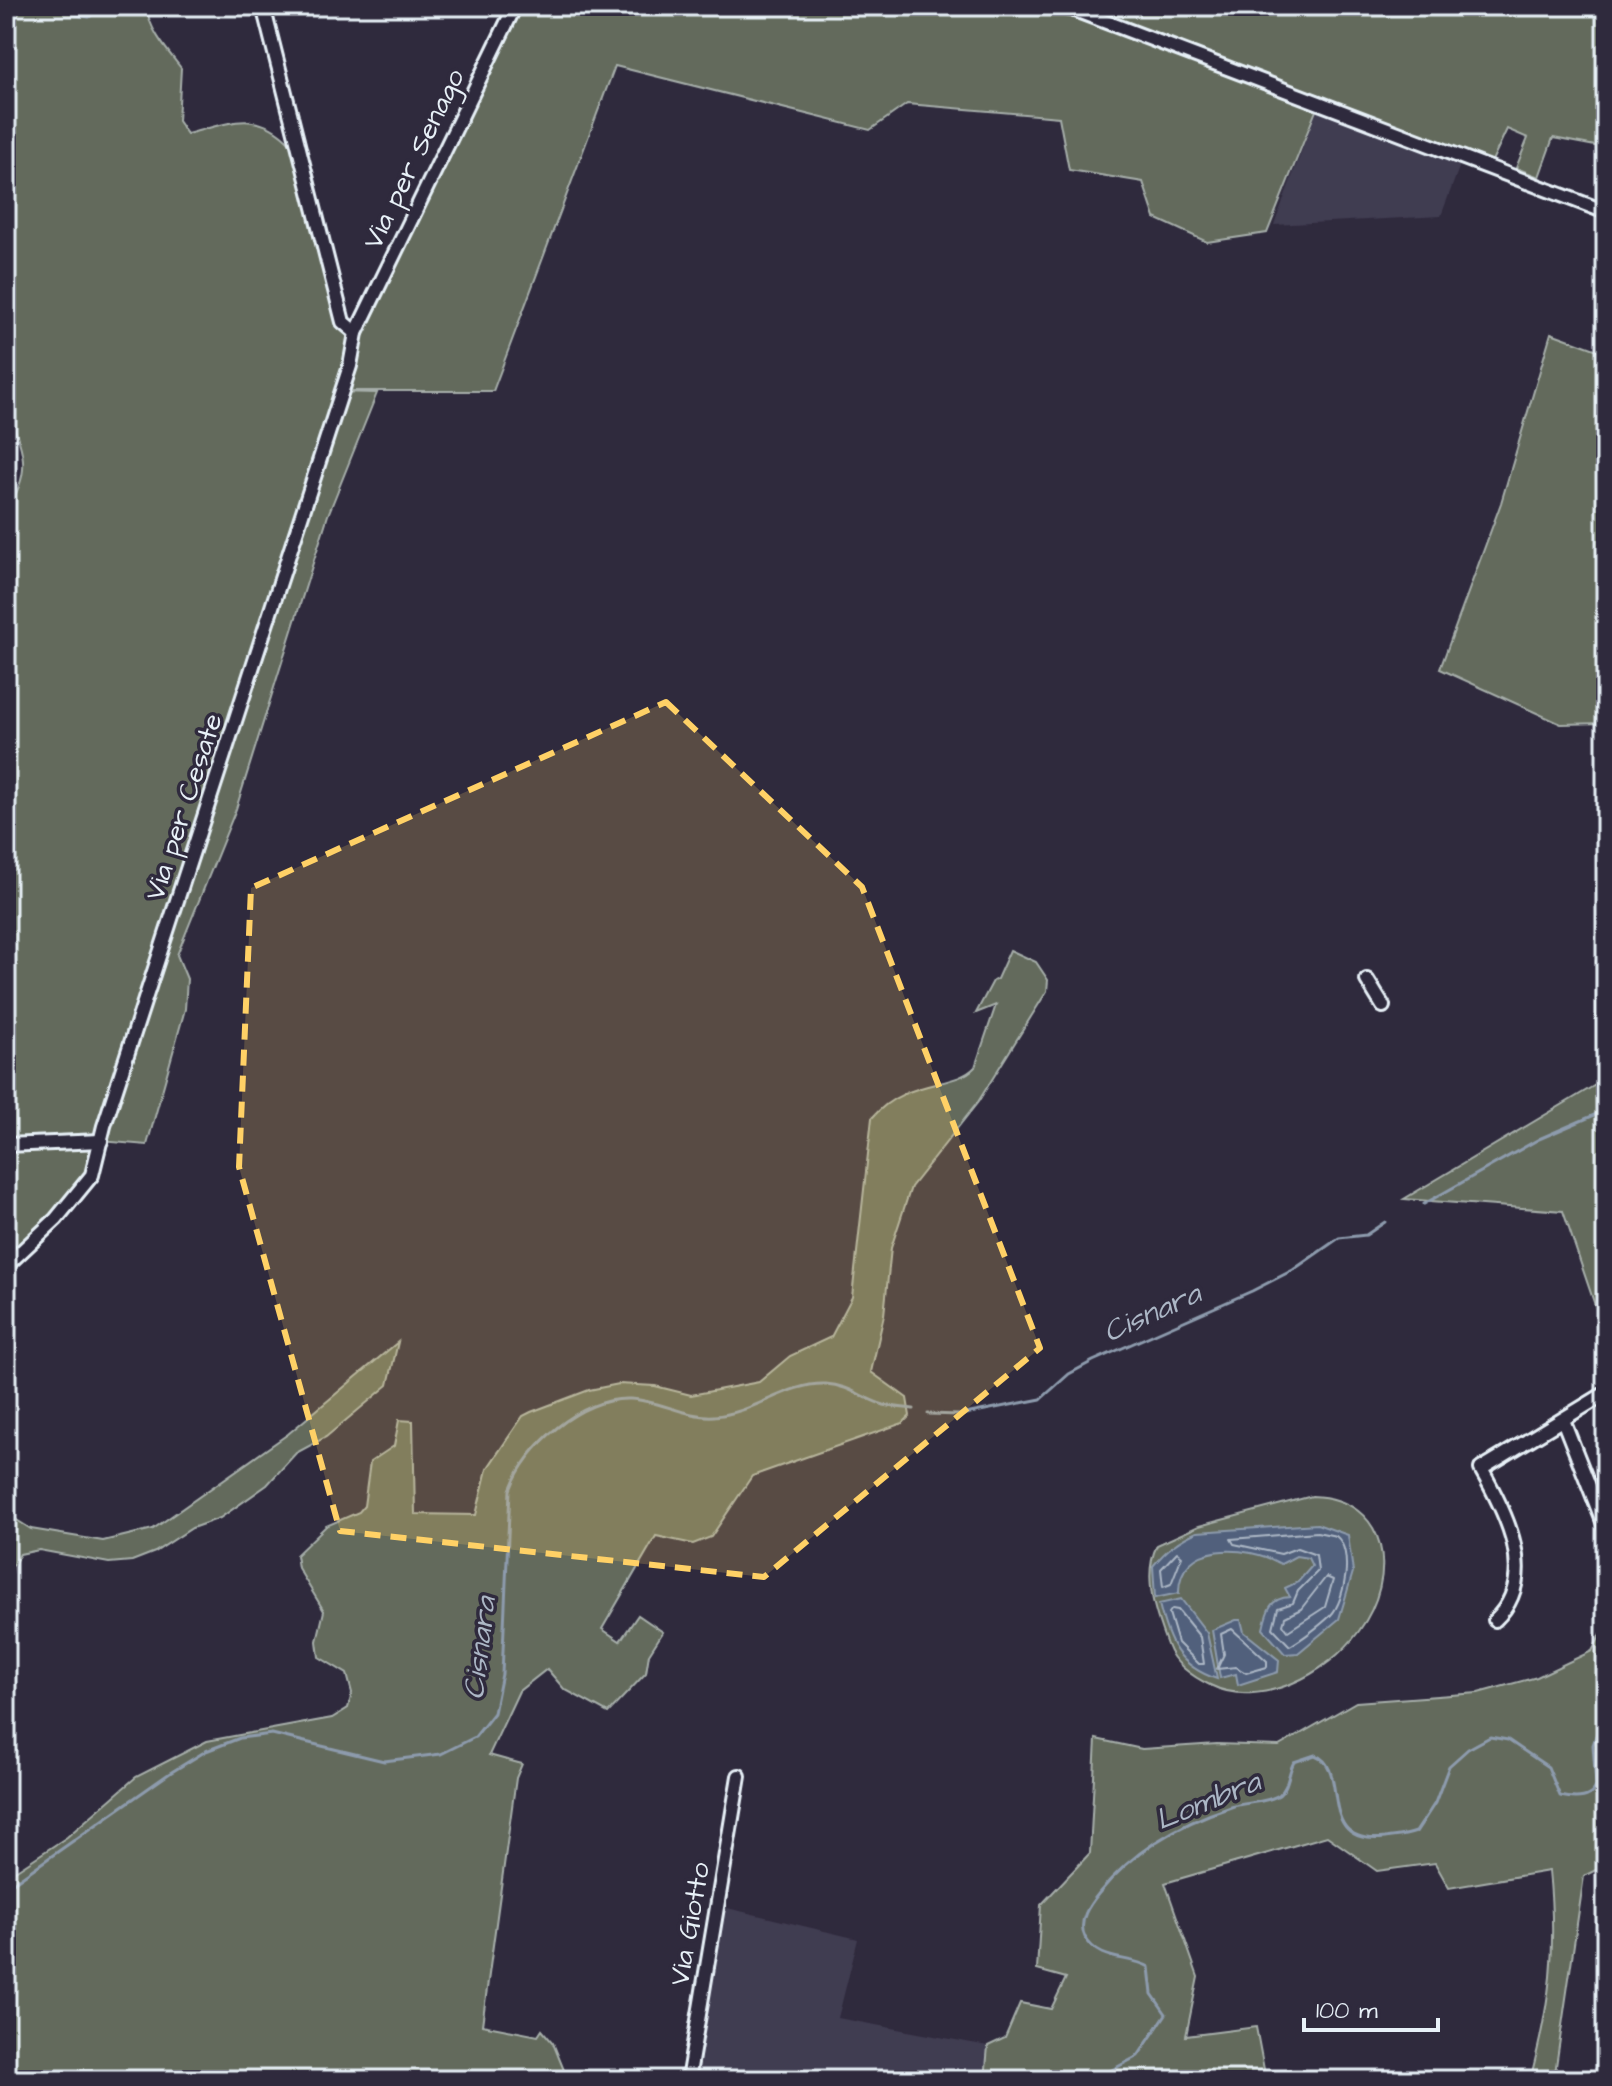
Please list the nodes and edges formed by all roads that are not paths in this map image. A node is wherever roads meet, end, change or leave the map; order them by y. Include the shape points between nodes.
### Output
1 (263, 6) edge
2 (515, 6) edge
3 (1052, 6) edge
4 (1606, 212) edge
5 (356, 333) junction
6 (1367, 980) dead end
7 (1383, 1006) dead end
8 (101, 1141) junction
9 (6, 1145) edge
10 (6, 1266) edge
11 (1606, 1393) edge
12 (1563, 1420) junction
13 (1606, 1529) edge
14 (1495, 1620) dead end
15 (739, 1776) dead end
16 (688, 2080) edge

1 - 5 street via 343,322
2 - 5 street, Via per Senago
3 - 4 street via 1072,9
5 - 8 street, Via per Cesate via 350,366
6 - 7 street
8 - 9 street
8 - 10 street, Via per Cesate via 92,1175 56,1219
11 - 12 street
12 - 13 street
12 - 14 street via 1481,1469 1507,1515 1516,1555 1511,1591
15 - 16 street, Via Giotto

